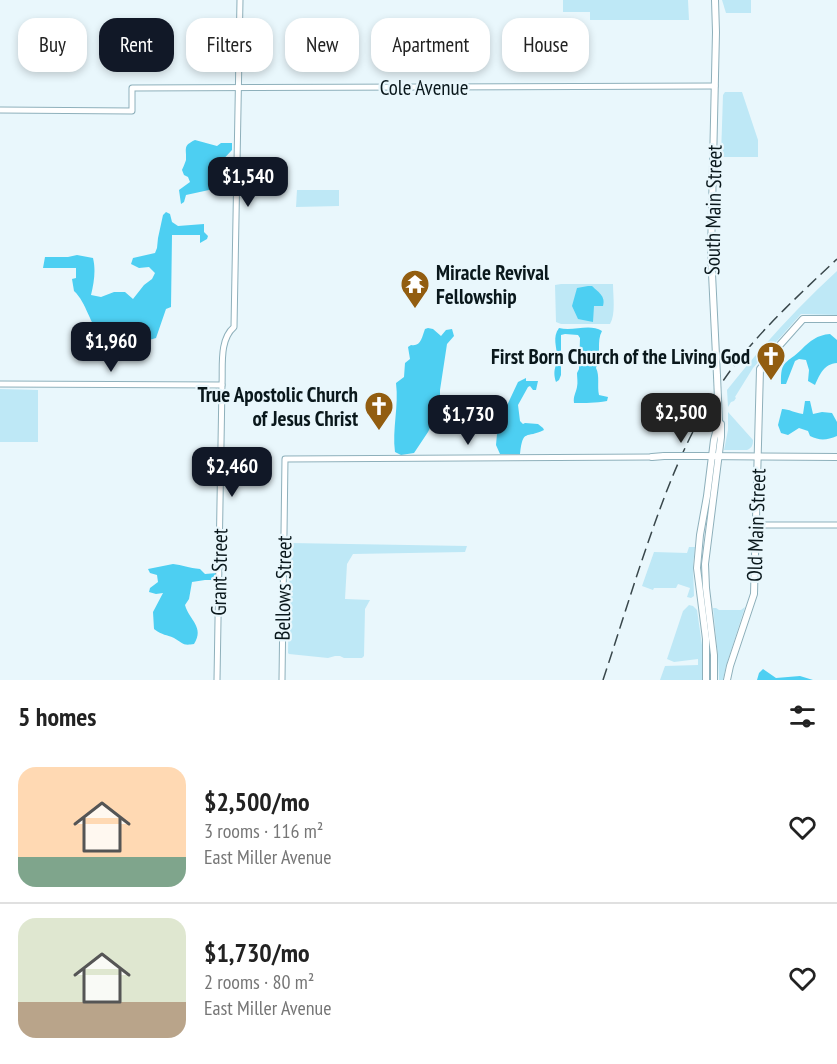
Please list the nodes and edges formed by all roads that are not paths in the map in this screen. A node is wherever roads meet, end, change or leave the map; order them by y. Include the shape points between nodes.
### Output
1 (240, 0) edge
2 (715, 0) edge
3 (715, 86) junction
4 (238, 88) junction
5 (0, 110) edge
6 (837, 319) edge
7 (0, 384) edge
8 (222, 384) junction
9 (715, 456) junction
10 (652, 457) joint
11 (758, 457) junction
12 (837, 457) edge
13 (757, 525) junction
14 (837, 525) edge
15 (218, 680) edge
16 (282, 680) edge
17 (706, 680) edge
18 (714, 680) edge
19 (728, 680) edge

1 - 4 street, Grant Street
2 - 3 main road, South Main Street
3 - 4 street, Cole Avenue
3 - 9 main road, South Main Street, bridge via 711,253 721,425
4 - 5 street, Cole Avenue via 132,88 132,111
4 - 8 street, Grant Street via 234,327 225,337
6 - 11 main road, Old Main Street via 803,320 761,367
7 - 8 street
8 - 15 street, Grant Street
9 - 10 main road, bridge
9 - 11 main road
9 - 17 main road, South Main Street via 697,568 706,639
9 - 18 main road, South Main Street via 704,571
10 - 16 street, Bellows Street via 285,459
11 - 12 main road
11 - 13 main road, Old Main Street
13 - 14 street
13 - 19 main road, Old Main Street via 754,597

